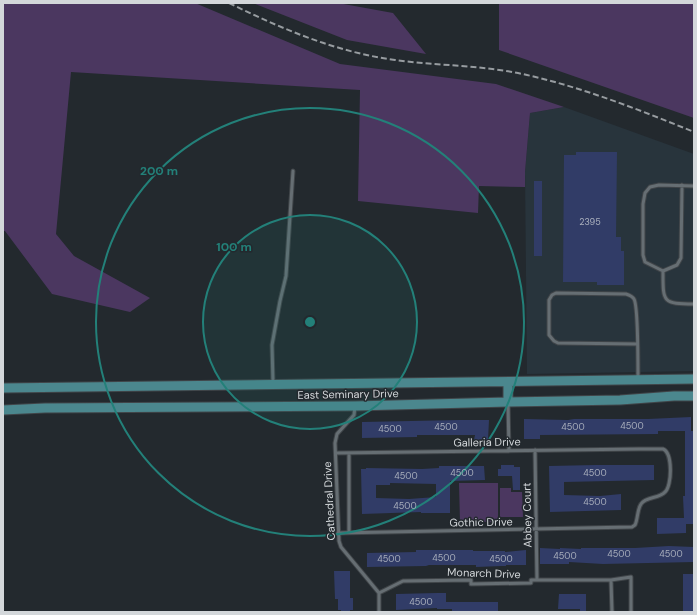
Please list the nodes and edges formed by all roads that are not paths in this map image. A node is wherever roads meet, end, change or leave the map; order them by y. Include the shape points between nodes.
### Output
1 (293, 171) dead end
2 (682, 185) junction
3 (694, 186) edge
4 (662, 271) junction
5 (694, 304) edge
6 (637, 344) junction
7 (694, 379) edge
8 (638, 380) junction
9 (508, 382) junction
10 (273, 384) junction
11 (3, 388) edge
12 (694, 396) edge
13 (508, 402) junction
14 (355, 406) junction
15 (3, 410) edge
16 (535, 450) junction
17 (509, 451) junction
18 (336, 453) junction
19 (348, 453) junction
20 (625, 528) joint
21 (536, 530) junction
22 (338, 533) junction
23 (349, 533) junction
24 (537, 580) junction
25 (611, 580) junction
26 (379, 593) junction
27 (379, 612) edge
28 (612, 612) edge
29 (631, 612) edge

1 - 10 lane via 286,276 272,345
2 - 3 lane
2 - 4 lane via 681,258 677,265
2 - 4 lane via 659,185 650,187 645,193 643,255 645,262
4 - 5 lane via 663,295 666,300 673,304
6 - 6 lane via 636,306 634,299 626,294 556,293 549,300 549,335 554,341
6 - 8 lane
7 - 8 main road, East Seminary Drive
8 - 9 main road, East Seminary Drive
9 - 10 main road, East Seminary Drive
9 - 13 main road
10 - 11 main road, East Seminary Drive
12 - 13 main road, East Seminary Drive
13 - 14 main road, East Seminary Drive
13 - 17 lane
14 - 15 main road, East Seminary Drive
14 - 18 lane, Cathedral Drive via 354,415 337,434
16 - 17 lane, Galleria Drive
16 - 20 lane, Galleria Drive via 666,451 669,455 670,468 668,488 664,494 647,499 641,504 635,525
16 - 21 lane, Abbey Court
17 - 19 lane, Galleria Drive
18 - 19 lane, Galleria Drive
18 - 22 lane, Cathedral Drive
19 - 23 lane
20 - 21 lane, Gothic Drive
21 - 23 lane, Gothic Drive
21 - 24 lane, Abbey Court
22 - 23 lane, Gothic Drive
22 - 26 lane, Cathedral Drive via 341,547
24 - 25 lane, Monarch Drive
24 - 26 lane, Monarch Drive via 524,584 471,584 471,580 402,581
25 - 28 lane
25 - 29 lane, Monarch Drive via 631,577
26 - 27 lane

